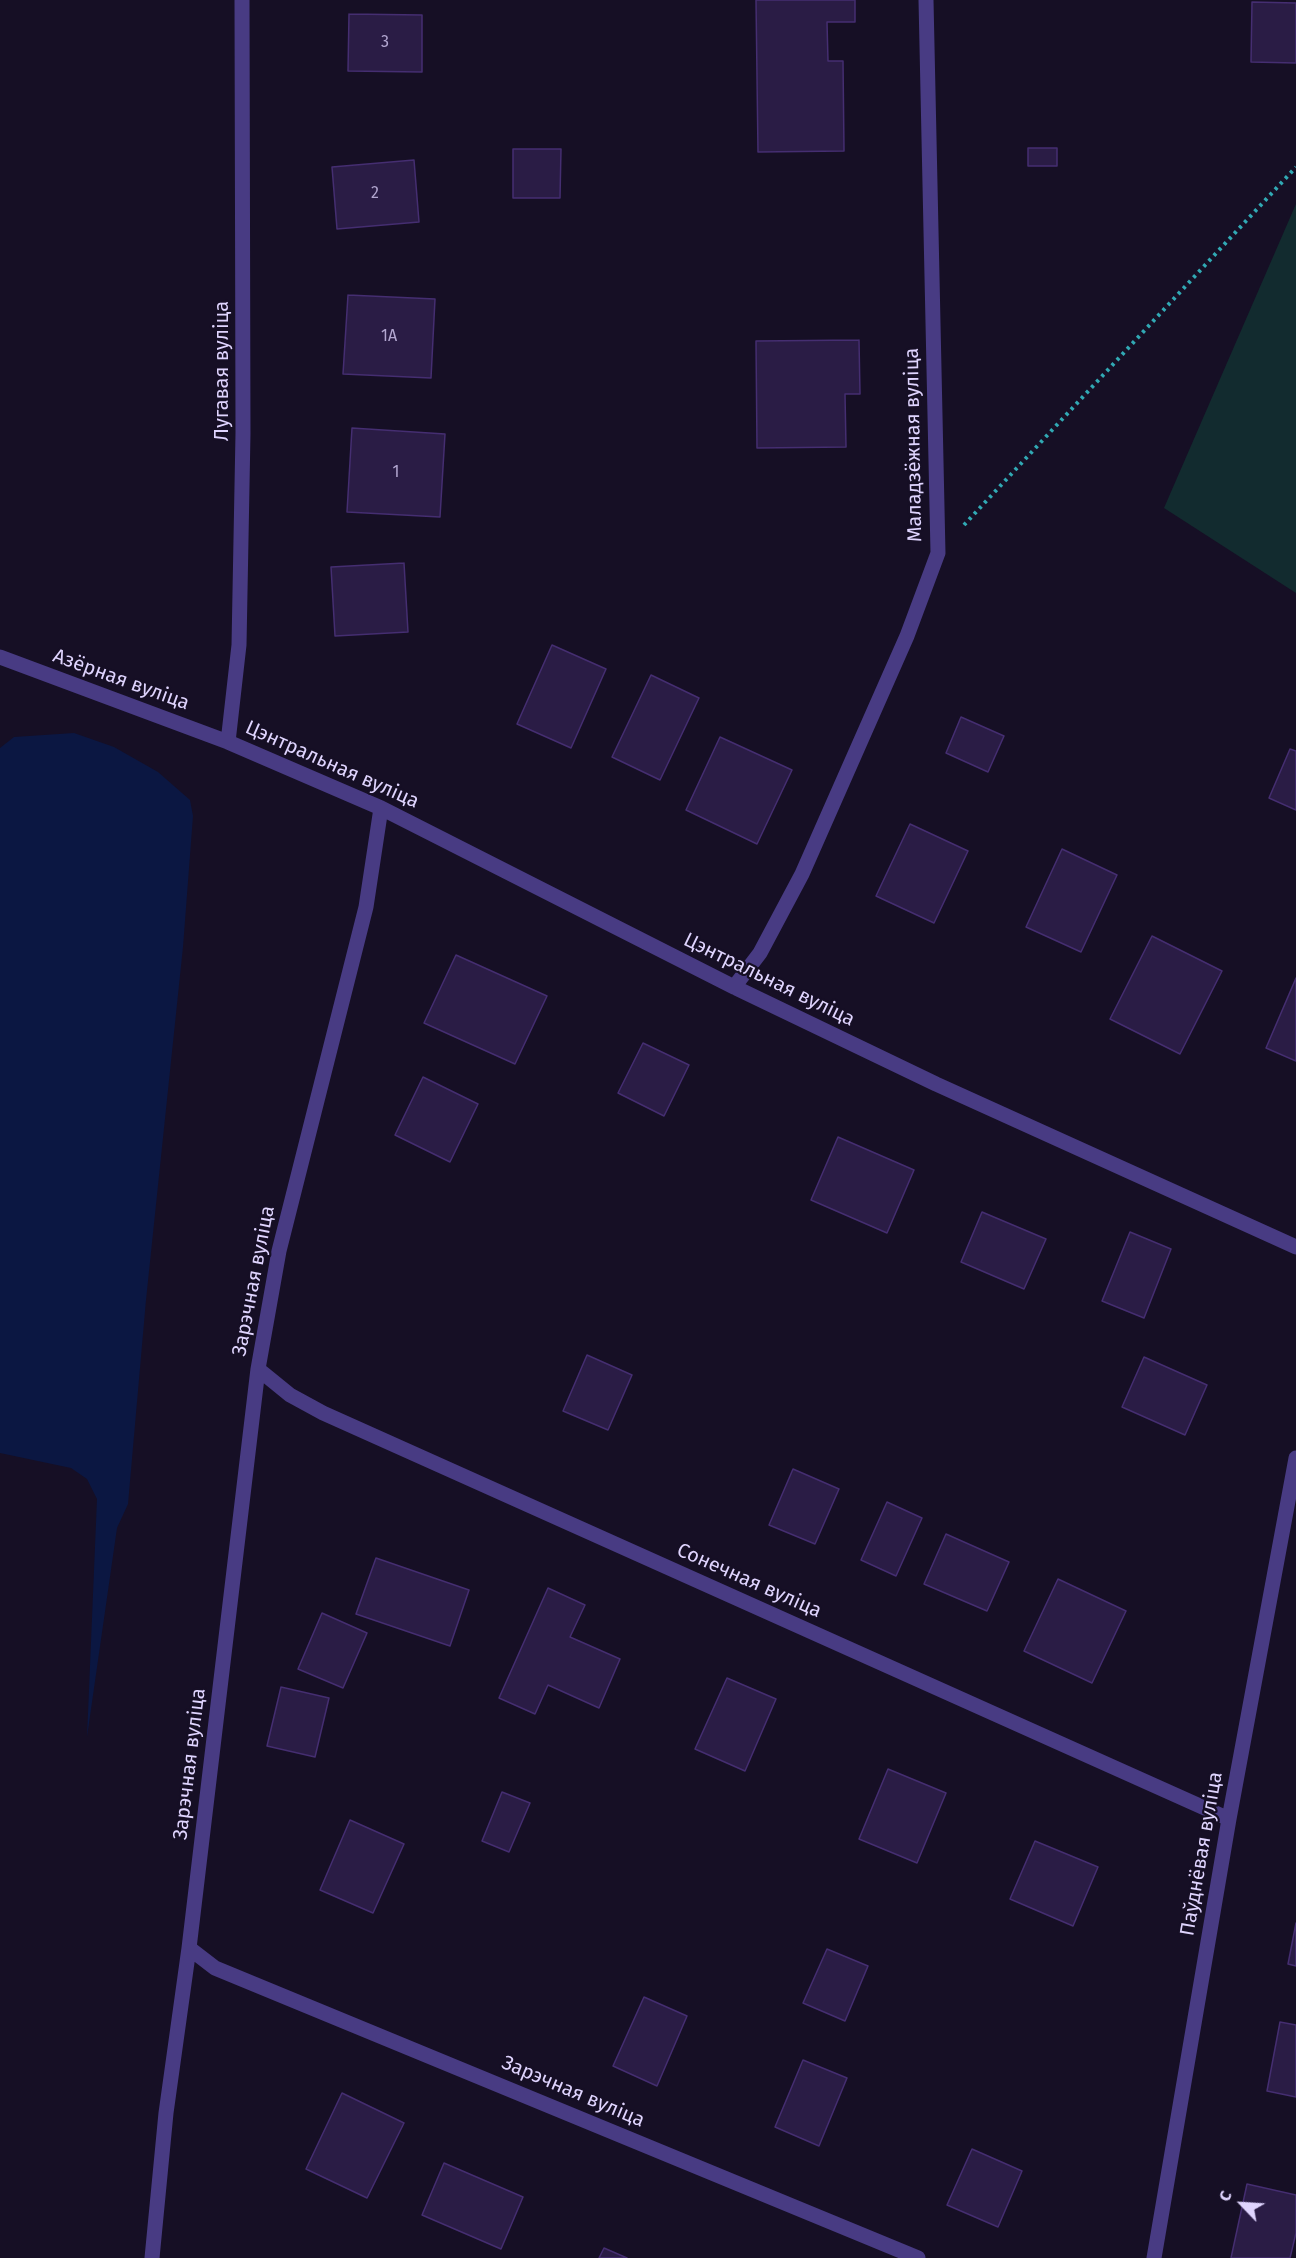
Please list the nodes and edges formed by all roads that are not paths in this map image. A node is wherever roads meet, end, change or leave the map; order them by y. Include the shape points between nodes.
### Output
1 (242, 0) edge
2 (926, 0) edge
3 (0, 657) edge
4 (228, 742) junction
5 (381, 808) junction
6 (734, 987) junction
7 (1296, 1247) edge
8 (258, 1369) junction
9 (1296, 1458) edge
10 (1229, 1819) junction
11 (189, 1948) junction
12 (152, 2258) edge
13 (918, 2258) edge
14 (1155, 2258) edge

1 - 4 street, Лугавая вуліца via 243,433 239,645
2 - 6 street, Маладзёжная вуліца via 938,553 907,636 802,874 760,953
3 - 4 street, Азёрная вуліца
4 - 5 street, Цэнтральная вуліца
5 - 6 street, Цэнтральная вуліца
5 - 8 street, Зарэчная вуліца via 366,907 279,1251
6 - 7 street, Цэнтральная вуліца via 936,1084
8 - 10 street, Сонечная вуліца via 290,1395 323,1413
8 - 11 street, Зарэчная вуліца
9 - 10 street, Паўднёвая вуліца
10 - 14 street, Паўднёвая вуліца
11 - 12 street via 166,2113
11 - 13 street, Зарэчная вуліца via 215,1968

